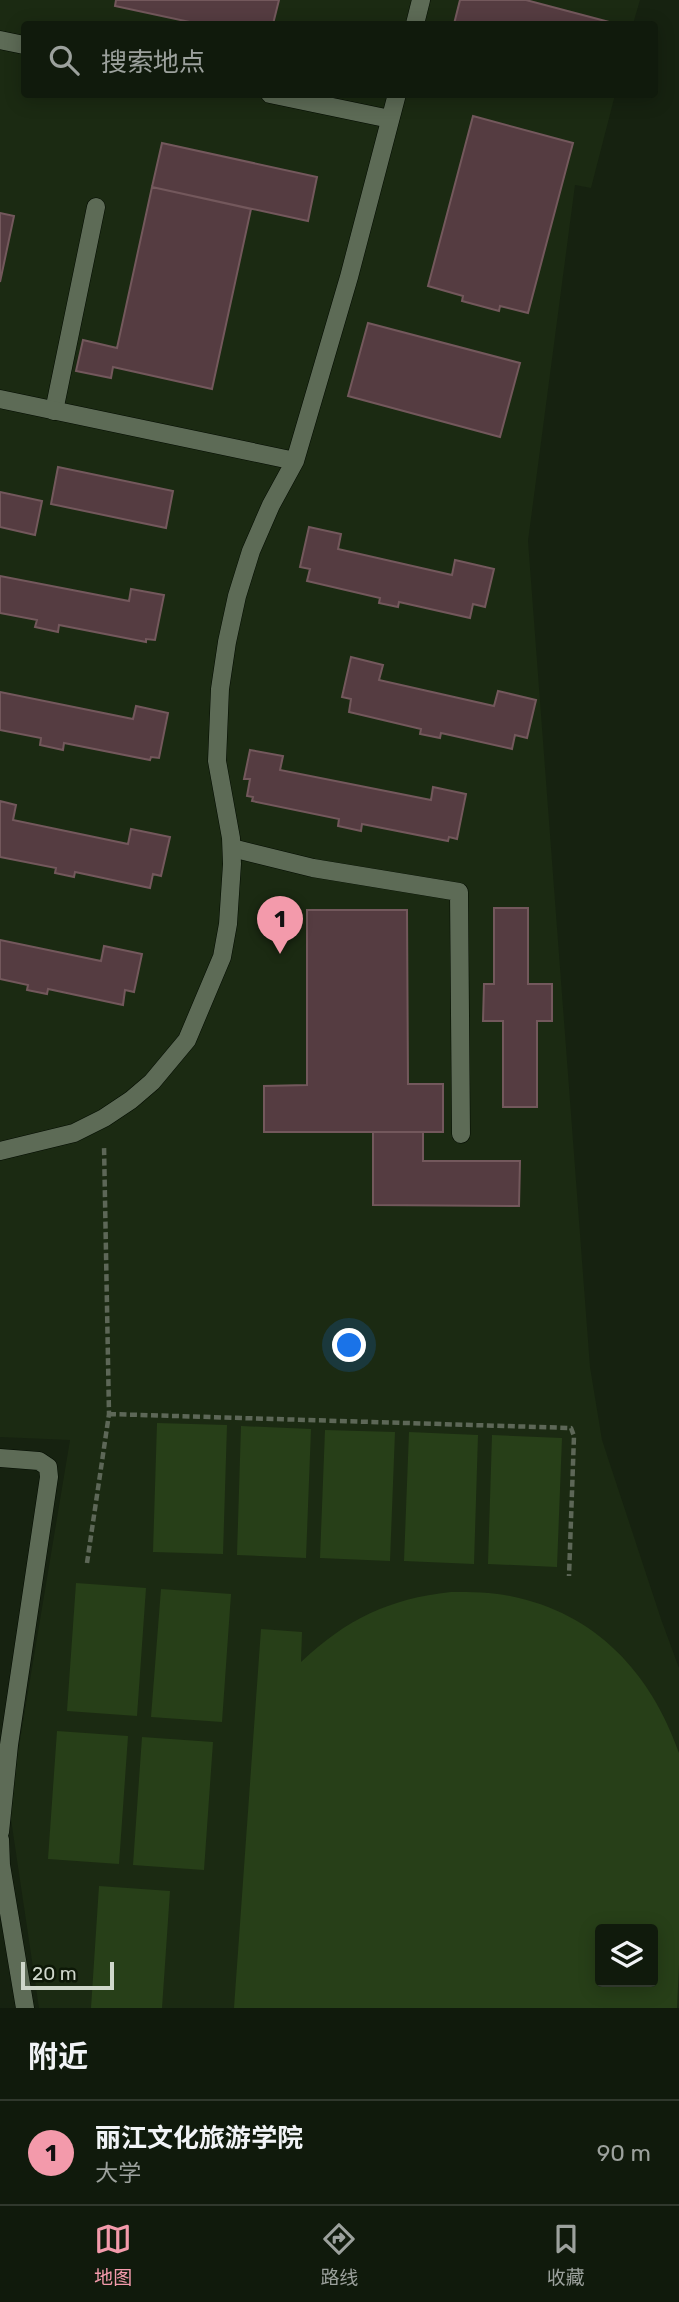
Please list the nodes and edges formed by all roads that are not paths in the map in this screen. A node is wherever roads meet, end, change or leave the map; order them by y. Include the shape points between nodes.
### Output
1 (421, 0) edge
2 (416, 21) edge
3 (0, 40) edge
4 (21, 44) edge
5 (289, 98) edge
6 (396, 98) edge
7 (390, 119) junction
8 (96, 207) dead end
9 (0, 400) edge
10 (54, 411) junction
11 (295, 461) junction
12 (232, 848) junction
13 (461, 1134) dead end
14 (0, 1151) edge
15 (0, 1458) edge
16 (0, 1832) edge
17 (0, 1839) edge
18 (25, 2008) edge

1 - 2 street
3 - 4 street
5 - 7 street
6 - 7 street
7 - 11 street
8 - 10 street
9 - 10 street
10 - 11 street
11 - 12 street via 251,551 227,642 217,761
12 - 13 street via 459,892
12 - 14 street via 222,957 187,1040 152,1082 104,1118 74,1133
15 - 16 street via 39,1461 48,1467 49,1477
17 - 18 street

